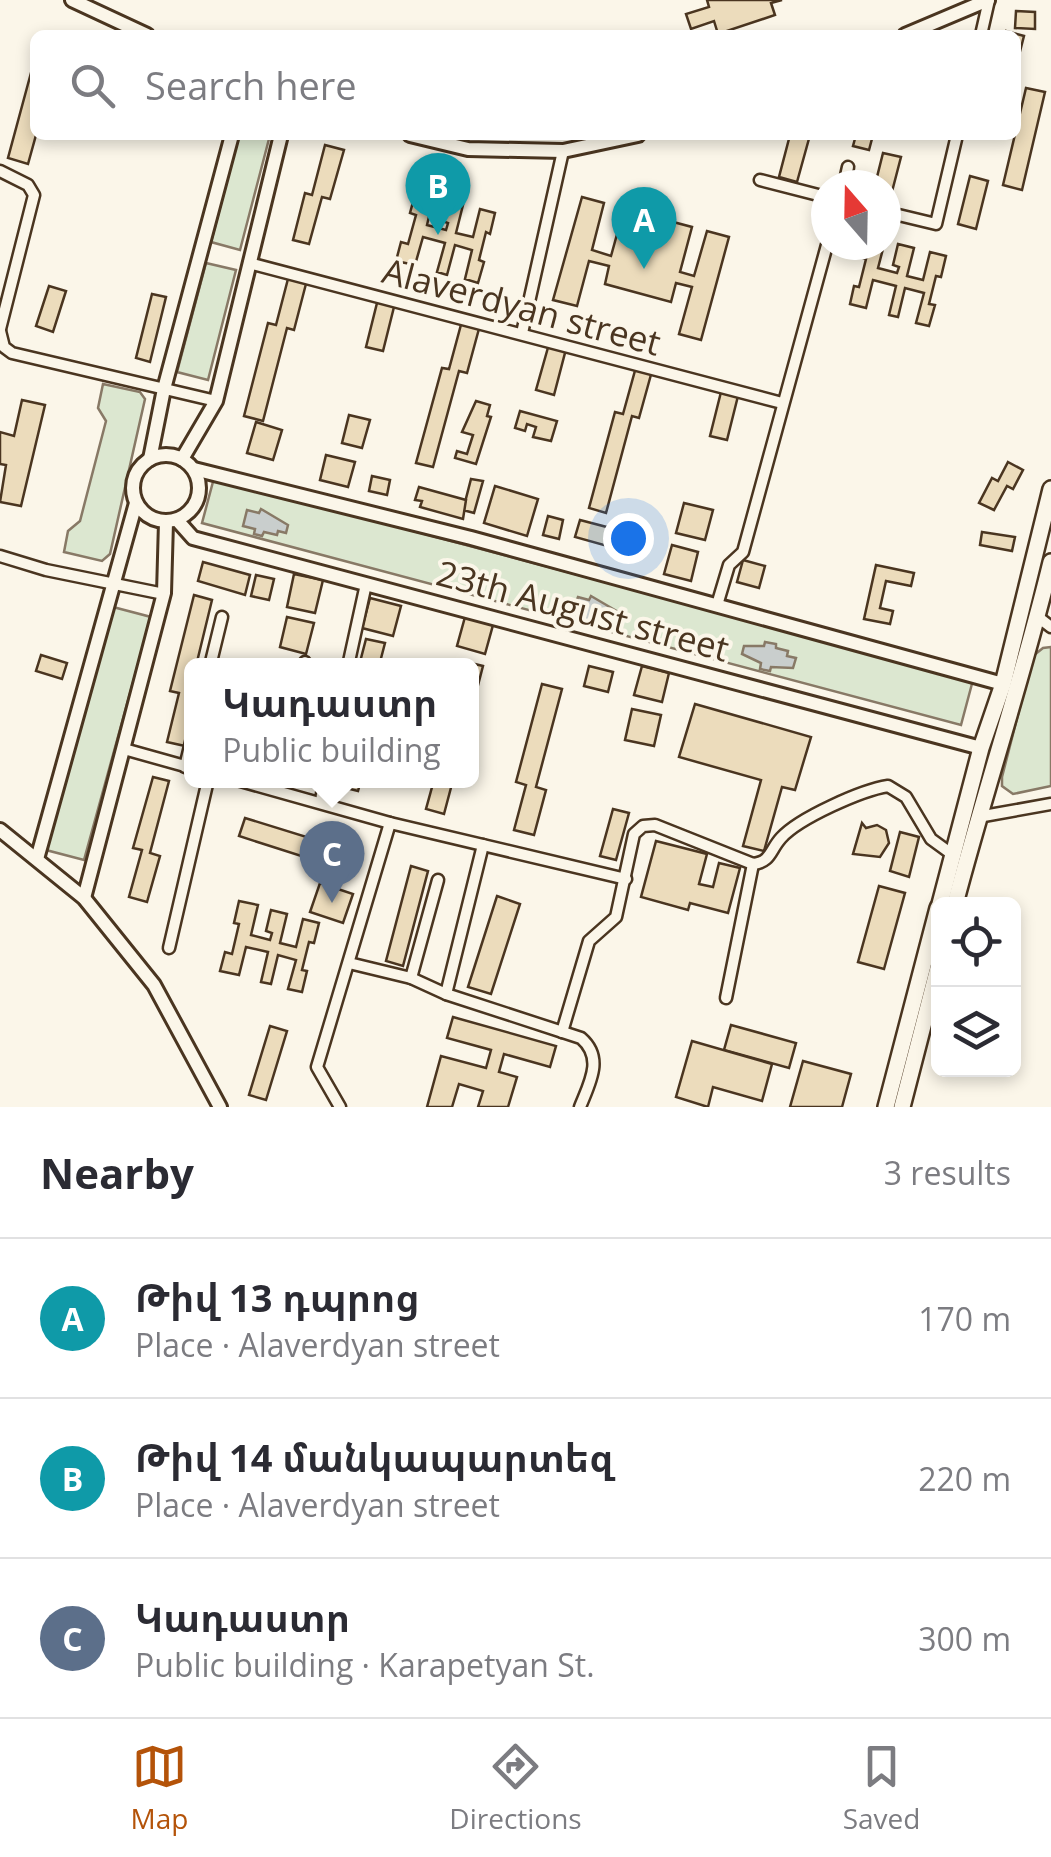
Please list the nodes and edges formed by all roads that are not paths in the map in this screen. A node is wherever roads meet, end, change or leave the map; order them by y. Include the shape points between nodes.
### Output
1 (72, 0) edge
2 (988, 0) edge
3 (136, 30) edge
4 (918, 30) edge
5 (981, 30) edge
6 (231, 140) edge
7 (280, 140) edge
8 (431, 140) edge
9 (615, 140) edge
10 (956, 140) edge
11 (563, 151) junction
12 (848, 167) dead end
13 (847, 170) edge
14 (0, 171) edge
15 (760, 180) dead end
16 (811, 193) edge
17 (901, 216) edge
18 (823, 260) edge
19 (249, 262) junction
20 (0, 330) edge
21 (522, 333) junction
22 (164, 389) junction
23 (216, 400) junction
24 (782, 403) junction
25 (150, 459) junction
26 (182, 459) junction
27 (194, 469) junction
28 (1051, 489) edge
29 (136, 503) junction
30 (171, 521) junction
31 (0, 556) edge
32 (1051, 562) edge
33 (111, 584) junction
34 (366, 584) junction
35 (164, 594) junction
36 (717, 605) junction
37 (222, 617) dead end
38 (1044, 622) edge
39 (212, 658) edge
40 (350, 658) edge
41 (1011, 686) junction
42 (980, 748) junction
43 (124, 749) junction
44 (998, 753) junction
45 (184, 767) edge
46 (206, 788) edge
47 (282, 788) edge
48 (323, 788) edge
49 (321, 802) junction
50 (1051, 804) edge
51 (978, 817) junction
52 (390, 822) junction
53 (0, 830) edge
54 (483, 845) junction
55 (953, 855) junction
56 (36, 858) junction
57 (753, 864) junction
58 (626, 879) junction
59 (438, 880) dead end
60 (941, 897) edge
61 (957, 897) edge
62 (84, 898) junction
63 (931, 936) edge
64 (168, 948) dead end
65 (349, 963) junction
66 (411, 978) junction
67 (933, 987) edge
68 (446, 994) junction
69 (726, 998) dead end
70 (562, 1032) junction
71 (220, 1107) edge
72 (340, 1107) edge
73 (580, 1107) edge
74 (886, 1107) edge
75 (902, 1107) edge

1 - 3 street
2 - 4 street
2 - 5 street
6 - 22 street
7 - 19 street
8 - 11 street via 468,149
9 - 11 street
10 - 17 street via 936,224
11 - 21 street
12 - 13 street
14 - 20 street via 34,195
15 - 16 street
18 - 24 street
19 - 21 street, Alaverdyan street
19 - 23 street
20 - 22 street via 12,353
21 - 24 street, Alaverdyan street
22 - 23 street
22 - 25 street
23 - 26 street
24 - 36 street via 743,552 729,564
25 - 26 street
25 - 29 street via 134,478
26 - 27 street
27 - 30 street via 196,504
27 - 36 street, 23th August street
28 - 41 main road
29 - 30 street via 148,517
29 - 33 street
30 - 34 street, 23th August street via 193,538
30 - 35 street
31 - 33 street
32 - 38 main road
33 - 35 street
33 - 56 street
34 - 40 street
34 - 42 street, 23th August street
35 - 43 street
36 - 41 street, 23th August street
37 - 39 street
38 - 41 main road
41 - 42 main road
41 - 44 main road
42 - 44 main road
42 - 55 main road
43 - 45 street
43 - 62 street
44 - 51 main road
46 - 64 street
47 - 49 street
48 - 49 street
49 - 52 street
50 - 51 street
51 - 61 main road
52 - 54 street
52 - 65 street
53 - 56 street
54 - 58 street
54 - 68 street
55 - 57 street via 930,839 906,797 888,786 792,830 768,859
55 - 60 main road
56 - 62 street
57 - 58 street via 648,824 634,834
57 - 69 street
58 - 70 street via 616,917 589,941
59 - 66 street
62 - 71 street via 154,985
63 - 74 main road
65 - 66 street
65 - 72 street via 317,1067
66 - 68 street
67 - 75 main road
68 - 70 street
70 - 73 street via 581,1038 594,1058

